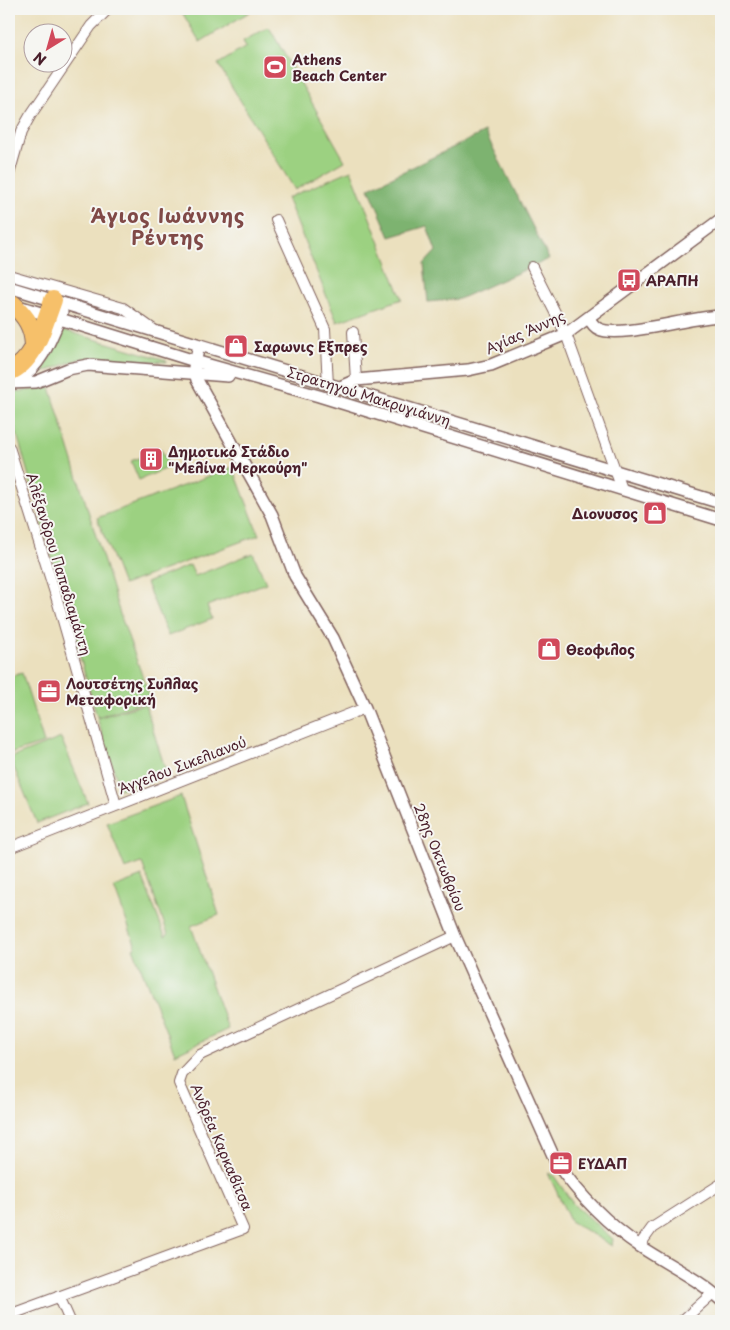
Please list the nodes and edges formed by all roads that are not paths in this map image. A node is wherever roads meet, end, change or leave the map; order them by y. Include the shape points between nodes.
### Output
1 (108, 9) edge
2 (21, 132) junction
3 (9, 141) edge
4 (9, 174) edge
5 (721, 219) edge
6 (276, 220) dead end
7 (532, 267) dead end
8 (9, 275) edge
9 (10, 298) edge
10 (57, 309) junction
11 (721, 316) edge
12 (588, 318) junction
13 (353, 332) dead end
14 (157, 333) junction
15 (566, 334) junction
16 (34, 346) junction
17 (199, 346) junction
18 (195, 367) junction
19 (11, 379) edge
20 (356, 380) junction
21 (333, 386) junction
22 (335, 401) junction
23 (9, 447) edge
24 (618, 472) junction
25 (622, 489) junction
26 (721, 503) edge
27 (721, 520) edge
28 (365, 708) junction
29 (116, 805) junction
30 (9, 848) edge
31 (455, 936) junction
32 (721, 1184) edge
33 (639, 1246) junction
34 (59, 1296) junction
35 (717, 1296) edge
36 (9, 1314) edge
37 (70, 1321) edge
38 (682, 1321) edge

1 - 2 street via 91,26
2 - 3 street
2 - 4 street
5 - 12 street, Αγίας Άννης
6 - 21 street via 325,329
7 - 15 street
8 - 14 street via 123,308
9 - 10 street, Στρατηγού Μακρυγιάννη
9 - 10 street, Στρατηγού Μακρυγιάννη
9 - 16 highway via 27,318
10 - 14 street, Στρατηγού Μακρυγιάννη
10 - 16 highway
10 - 18 street, Στρατηγού Μακρυγιάννη
10 - 19 street via 53,337 38,362 26,375
11 - 12 street via 615,331 597,328
12 - 15 street, Αγίας Άννης
13 - 20 street
14 - 17 street, Στρατηγού Μακρυγιάννη
15 - 20 street, Αγίας Άννης via 491,365
15 - 24 street
16 - 19 highway
17 - 18 street
17 - 21 street, Στρατηγού Μακρυγιάννη
18 - 19 street via 88,365 36,382
18 - 22 street, Στρατηγού Μακρυγιάννη via 255,377
18 - 28 street, 28ης Οκτωβρίου via 272,515 295,576 333,638
20 - 21 street, Αγίας Άννης
21 - 22 street
21 - 24 street, Στρατηγού Μακρυγιάννη
22 - 25 street, Στρατηγού Μακρυγιάννη
23 - 29 street, Αλέξανδρου Παπαδιαμάντη
24 - 25 street
24 - 26 street, Στρατηγού Μακρυγιάννη
25 - 27 street, Στρατηγού Μακρυγιάννη
28 - 29 street, Άγγελου Σικελιανού
28 - 31 street, 28ης Οκτωβρίου
29 - 30 street, Άγγελου Σικελιανού
31 - 33 street, 28ης Οκτωβρίου via 556,1162 592,1206
31 - 34 street, Ανδρέα Καρκαβίτσα via 196,1058 182,1074 179,1083 243,1229
32 - 33 street via 652,1228
33 - 35 street, 28ης Οκτωβρίου
34 - 36 street, Ανδρέα Καρκαβίτσα
34 - 37 street
35 - 38 street

